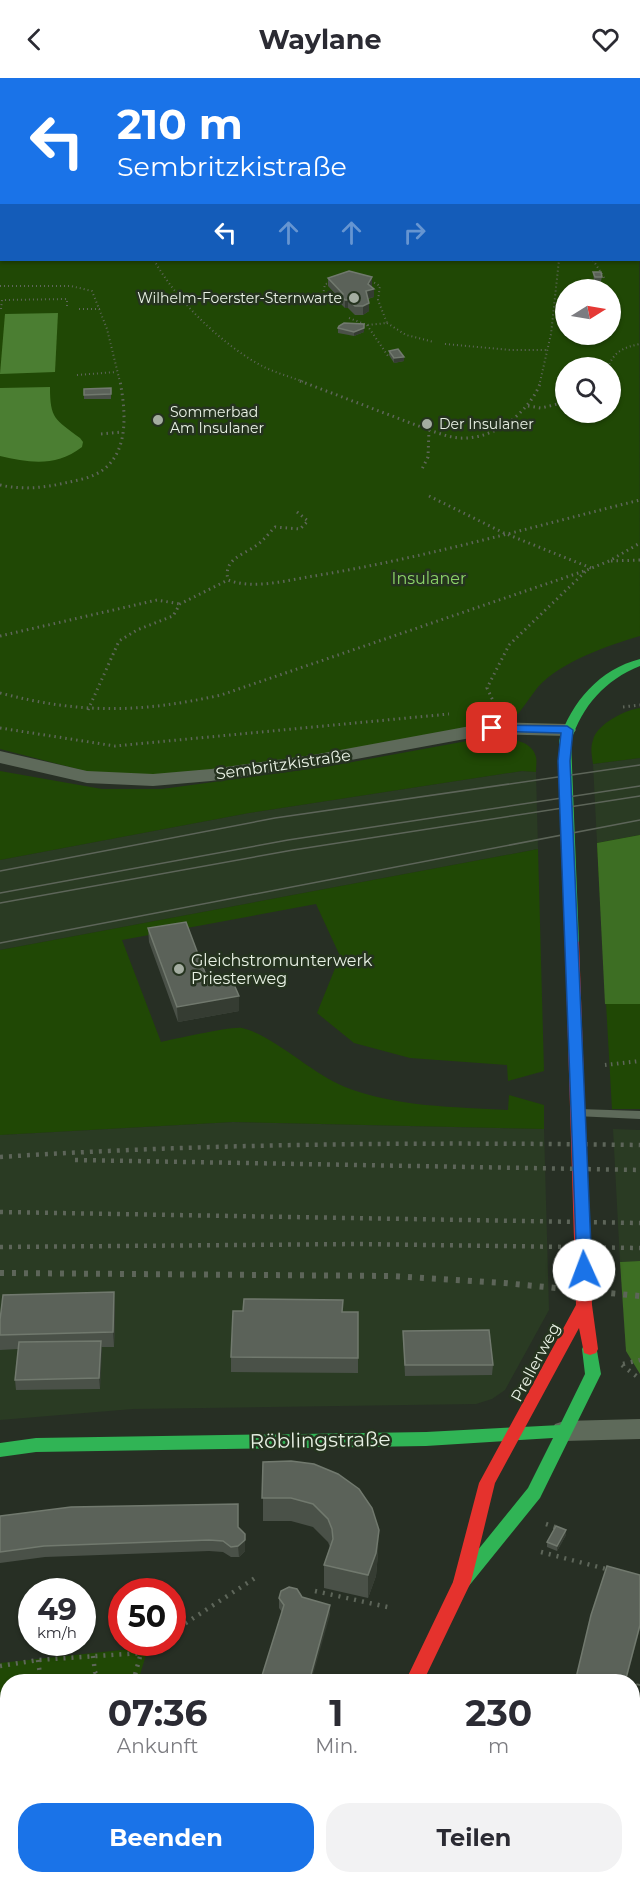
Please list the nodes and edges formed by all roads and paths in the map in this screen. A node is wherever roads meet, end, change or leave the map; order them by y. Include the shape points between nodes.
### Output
1 (155, 261) edge
2 (559, 261) edge
3 (593, 261) edge
4 (363, 278) edge
5 (605, 279) dead end
6 (335, 281) edge
7 (0, 286) edge
8 (323, 295) dead end
9 (67, 307) dead end
10 (1, 309) edge
11 (79, 309) dead end
12 (101, 309) junction
13 (349, 318) dead end
14 (387, 323) junction
15 (367, 325) junction
16 (434, 342) dead end
17 (445, 344) dead end
18 (640, 344) edge
19 (548, 350) junction
20 (388, 356) edge
21 (613, 357) edge
22 (116, 372) junction
23 (77, 375) dead end
24 (555, 405) edge
25 (528, 406) junction
26 (429, 430) junction
27 (122, 432) junction
28 (101, 434) dead end
29 (421, 471) dead end
30 (0, 485) edge
31 (429, 496) dead end
32 (640, 500) edge
33 (297, 512) dead end
34 (504, 533) junction
35 (640, 543) edge
36 (640, 560) edge
37 (609, 561) junction
38 (592, 568) junction
39 (587, 570) junction
40 (228, 580) junction
41 (180, 604) junction
42 (0, 636) edge
43 (640, 662) edge
44 (628, 684) dead end
45 (596, 690) junction
46 (0, 693) edge
47 (640, 705) edge
48 (623, 707) dead end
49 (88, 710) junction
50 (485, 710) dead end
51 (450, 714) dead end
52 (0, 728) edge
53 (567, 730) junction
54 (0, 757) edge
55 (640, 1061) edge
56 (605, 1065) dead end
57 (578, 1113) junction
58 (640, 1115) edge
59 (584, 1305) junction
60 (640, 1360) edge
61 (640, 1379) edge
62 (640, 1429) edge
63 (564, 1431) junction
64 (514, 1434) junction
65 (0, 1450) edge
66 (542, 1552) dead end
67 (619, 1572) edge
68 (255, 1578) dead end
69 (462, 1582) junction
70 (315, 1591) dead end
71 (392, 1608) dead end
72 (186, 1623) edge
73 (93, 1656) joint
74 (140, 1656) edge
75 (38, 1660) junction
76 (0, 1666) edge
77 (40, 1674) edge
78 (96, 1674) edge
79 (135, 1674) edge
80 (418, 1674) edge

1 - 26 path via 181,300 251,359
2 - 19 path
3 - 5 path
4 - 14 path via 380,286 377,292
6 - 8 path via 325,284
7 - 12 path via 80,287 92,291
9 - 10 path via 67,299 2,300
11 - 12 path
12 - 22 path
13 - 15 path
14 - 15 path
14 - 16 path via 406,335
15 - 20 path
17 - 19 path
18 - 21 path via 626,346
19 - 25 path via 537,392
22 - 23 path
22 - 27 path via 124,406
24 - 25 path
25 - 26 path via 500,427 479,436 450,438
26 - 29 path via 428,457
27 - 28 path
27 - 30 path via 108,466 97,474 54,486 25,489
31 - 34 path
32 - 34 path
33 - 40 path via 308,521 300,530 275,528 234,558 225,573
34 - 38 path
34 - 40 path via 368,567 271,583 238,584
35 - 37 path
36 - 37 path
37 - 38 path
38 - 39 path
39 - 49 path via 221,695 174,707
39 - 50 path via 509,645 487,688 497,709
40 - 41 path
41 - 42 path via 157,600
41 - 49 path via 173,616 119,641
43 - 45 main road, Prellerweg via 616,670
44 - 45 main road
45 - 53 main road, Prellerweg via 575,710
46 - 49 path via 38,704
47 - 48 path
51 - 52 path via 115,746
53 - 54 street, Sembritzkistraße via 492,728 313,761 153,780 87,777
53 - 57 main road, Prellerweg via 564,761
55 - 56 path
57 - 58 lane
57 - 59 main road, Prellerweg
59 - 63 main road, Prellerweg via 593,1374
59 - 64 main road, Prellerweg
60 - 61 path via 622,1365
62 - 63 street, Röblingstraße
63 - 64 main road, Röblingstraße
63 - 69 main road, Prellerweg via 534,1493
64 - 65 main road, Röblingstraße via 36,1445
64 - 69 main road, Prellerweg via 487,1483
66 - 67 path
68 - 72 path
69 - 80 main road
70 - 71 path
73 - 75 path
73 - 78 path
74 - 79 path
75 - 76 path
75 - 77 path

